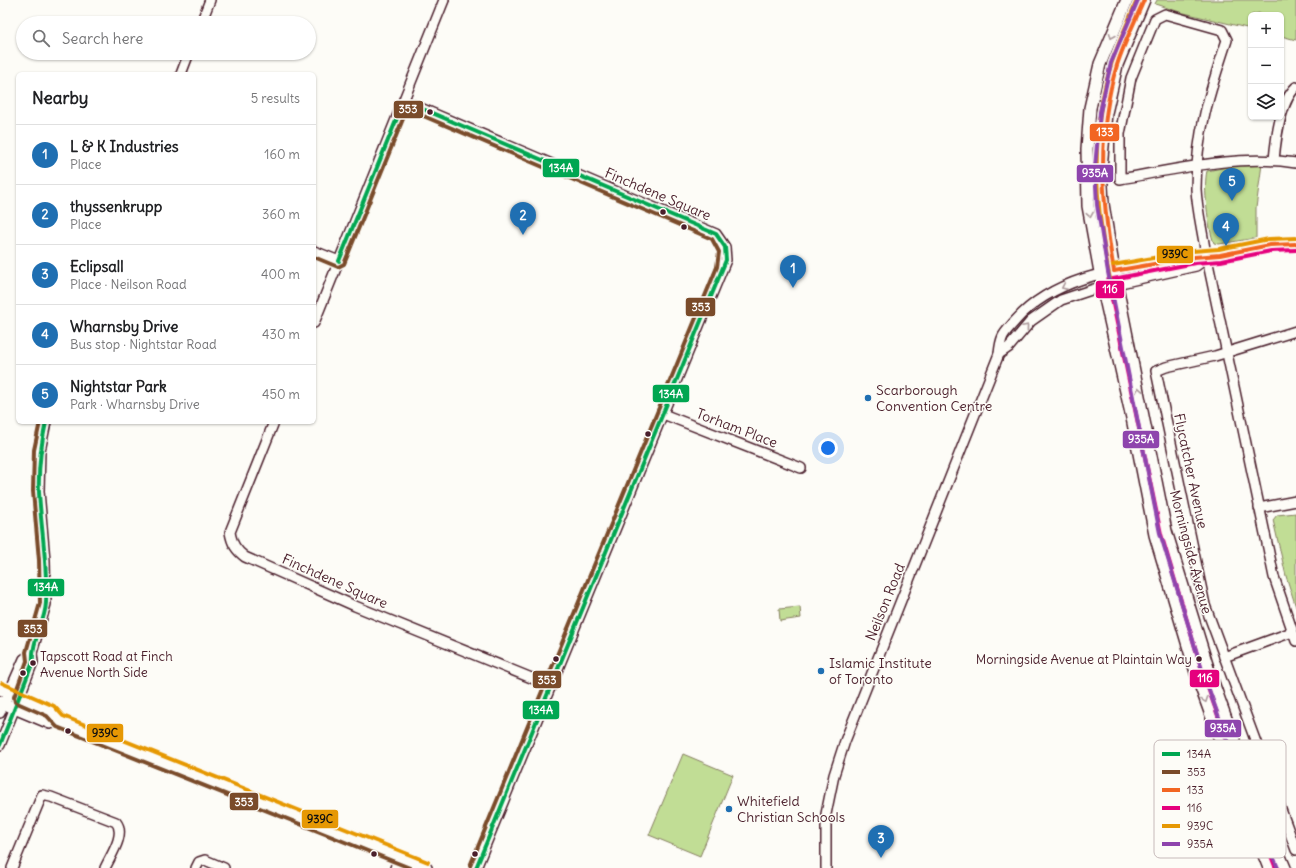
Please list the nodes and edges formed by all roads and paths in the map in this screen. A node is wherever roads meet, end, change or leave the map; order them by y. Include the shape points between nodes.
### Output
1 (210, 0) edge
2 (444, 0) edge
3 (1127, 0) edge
4 (1144, 0) edge
5 (204, 16) edge
6 (186, 60) edge
7 (182, 72) edge
8 (1296, 87) edge
9 (404, 101) junction
10 (1274, 160) junction
11 (1296, 163) edge
12 (1197, 166) junction
13 (1296, 244) edge
14 (316, 252) edge
15 (1207, 258) junction
16 (339, 261) junction
17 (1114, 271) junction
18 (1101, 275) junction
19 (1117, 283) junction
20 (1103, 287) junction
21 (316, 318) edge
22 (1296, 331) edge
23 (1227, 352) junction
24 (998, 354) junction
25 (663, 414) junction
26 (1144, 416) junction
27 (1132, 418) junction
28 (46, 424) edge
29 (273, 424) edge
30 (801, 468) dead end
31 (1296, 501) edge
32 (1259, 508) junction
33 (1292, 632) junction
34 (1296, 641) edge
35 (32, 653) junction
36 (1224, 657) junction
37 (551, 686) junction
38 (4, 691) edge
39 (20, 698) junction
40 (1, 706) edge
41 (15, 708) junction
42 (59, 720) junction
43 (1220, 740) edge
44 (1234, 740) edge
45 (1255, 740) edge
46 (0, 745) edge
47 (1286, 823) edge
48 (1296, 850) edge
49 (400, 857) junction
50 (1265, 858) edge
51 (1281, 858) edge
52 (12, 868) edge
53 (105, 868) edge
54 (196, 868) edge
55 (224, 868) edge
56 (395, 868) edge
57 (426, 868) edge
58 (476, 868) edge
59 (826, 868) edge
60 (1269, 868) edge
61 (1285, 868) edge

1 - 5 street
2 - 9 street
3 -> 18 main road, Morningside Avenue via 1100,64 1090,108 1087,149 1088,206
4 - 17 main road, Morningside Avenue via 1117,65 1106,113 1101,168 1103,204
6 - 7 street
8 - 10 street via 1290,92 1278,126
9 - 16 street
9 - 25 street, Finchdene Square via 716,234 724,247 726,262
10 - 11 street
10 - 12 street via 1246,159
12 - 12 street via 1206,104 1227,40 1222,30 1165,14 1155,19 1132,78 1120,134 1120,179
12 - 15 street via 1198,202
13 - 15 street via 1276,245
14 - 16 street
15 - 17 street, Neilson Road via 1194,257
15 - 19 street via 1196,266
15 - 23 street
16 - 21 street
17 - 18 street, Neilson Road
17 - 19 main road, Morningside Avenue
18 - 20 main road, Morningside Avenue
18 -> 24 street, Neilson Road via 1050,293 1023,313 1000,338
19 - 20 street
26 -> 19 main road, Morningside Avenue
24 -> 20 street via 1009,347 1031,321 1061,300
20 - 27 main road, Morningside Avenue
22 - 23 street
23 - 32 street
23 - 36 street, Flycatcher Avenue via 1156,371 1205,605
24 - 59 street, Neilson Road via 845,742 834,775 826,814
25 - 30 street, Torham Place
25 - 37 street, Finchdene Square
26 - 27 main road
26 - 44 main road, Morningside Avenue via 1166,531 1209,671
27 -> 43 main road, Morningside Avenue via 1155,535 1198,679
28 - 35 street via 40,451 39,491 46,604
29 - 37 street, Finchdene Square via 230,532 237,550 245,557 355,606
31 - 32 street
32 - 33 street via 1274,576
33 - 34 street
33 - 36 street
35 - 38 street via 24,659
35 - 39 street via 33,662
36 - 45 street, Flycatcher Avenue
37 - 58 street, Finchdene Square
38 - 39 main road
38 - 40 street
39 - 41 street
39 - 42 main road via 52,711
40 - 41 main road
41 - 42 main road via 50,723
41 - 46 street
42 - 49 main road
47 - 48 street, Flycatcher Avenue
49 - 56 street
49 - 57 main road
50 -> 60 main road, Morningside Avenue
51 - 61 main road, Morningside Avenue
52 - 53 street via 42,795 51,796 116,822 120,834
54 - 55 street via 199,862 205,860

